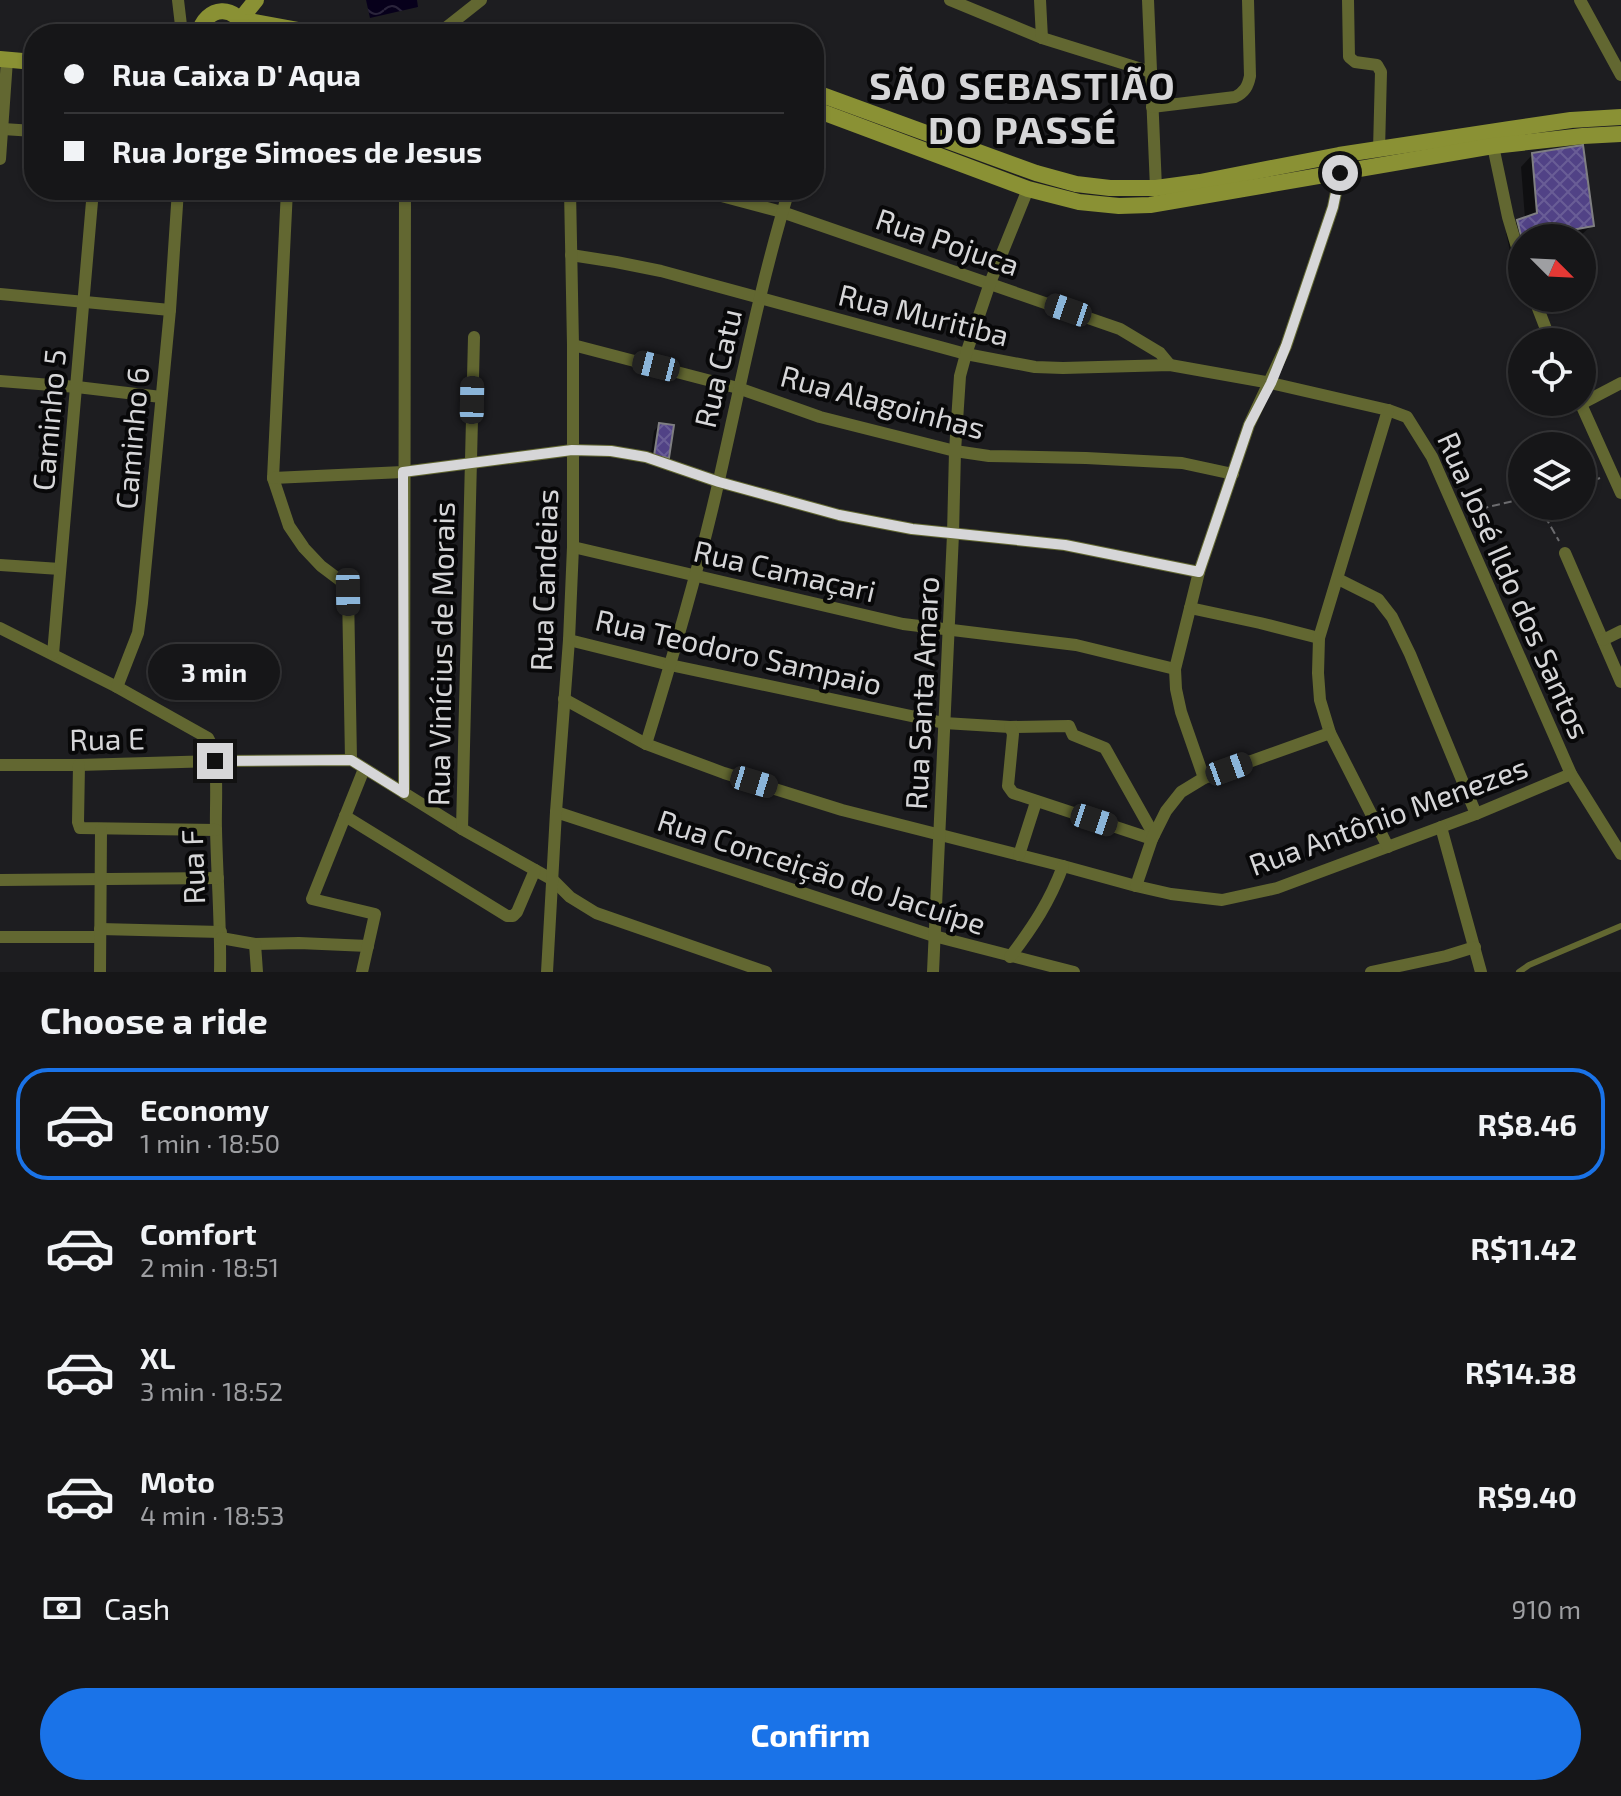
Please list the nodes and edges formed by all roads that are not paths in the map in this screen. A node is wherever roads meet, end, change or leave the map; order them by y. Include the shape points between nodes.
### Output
1 (178, 0) edge
2 (256, 0) edge
3 (481, 0) edge
4 (950, 0) edge
5 (1040, 0) edge
6 (1148, 0) edge
7 (1248, 0) edge
8 (1348, 0) edge
9 (1580, 0) edge
10 (223, 6) edge
11 (181, 24) edge
12 (202, 24) edge
13 (241, 24) edge
14 (244, 24) edge
15 (451, 24) edge
16 (1042, 38) junction
17 (3, 60) edge
18 (24, 61) edge
19 (1151, 72) junction
20 (1621, 75) edge
21 (824, 96) edge
22 (1152, 107) junction
23 (824, 113) edge
24 (1621, 117) edge
25 (3, 129) junction
26 (24, 130) edge
27 (1621, 134) edge
28 (1493, 146) junction
29 (1379, 150) junction
30 (1339, 155) junction
31 (0, 159) edge
32 (1340, 173) junction
33 (1156, 188) junction
34 (1028, 189) junction
35 (92, 200) edge
36 (177, 200) edge
37 (287, 200) edge
38 (405, 200) edge
39 (570, 200) edge
40 (737, 200) edge
41 (786, 200) edge
42 (782, 212) junction
43 (1510, 224) edge
44 (571, 255) junction
45 (990, 283) junction
46 (0, 294) edge
47 (760, 299) junction
48 (84, 301) junction
49 (170, 310) junction
50 (474, 337) dead end
51 (573, 345) junction
52 (966, 354) junction
53 (1170, 365) junction
54 (0, 381) edge
55 (1271, 383) junction
56 (1621, 383) edge
57 (77, 387) junction
58 (738, 388) junction
59 (1596, 395) edge
60 (161, 397) junction
61 (1388, 410) junction
62 (1586, 416) edge
63 (572, 450) junction
64 (955, 451) junction
65 (470, 463) junction
66 (403, 472) junction
67 (1233, 474) junction
68 (273, 478) junction
69 (719, 482) junction
70 (1621, 493) edge
71 (953, 534) junction
72 (573, 547) junction
73 (1565, 553) road end
74 (0, 565) edge
75 (60, 569) junction
76 (1199, 572) junction
77 (694, 575) junction
78 (1338, 579) junction
79 (1190, 608) junction
80 (0, 628) edge
81 (950, 630) junction
82 (1621, 631) edge
83 (1319, 638) junction
84 (569, 640) junction
85 (1603, 640) junction
86 (53, 654) junction
87 (670, 665) junction
88 (1175, 669) junction
89 (1621, 682) edge
90 (117, 687) junction
91 (564, 699) junction
92 (944, 723) junction
93 (1010, 727) junction
94 (1330, 733) junction
95 (646, 744) junction
96 (351, 760) junction
97 (215, 761) junction
98 (0, 765) edge
99 (79, 765) junction
100 (364, 769) junction
101 (1571, 774) junction
102 (1204, 778) junction
103 (404, 793) junction
104 (1036, 802) junction
105 (556, 812) junction
106 (1476, 814) junction
107 (345, 816) junction
108 (1441, 827) junction
109 (462, 829) junction
110 (101, 830) junction
111 (216, 830) junction
112 (940, 834) junction
113 (1153, 837) junction
114 (1388, 847) junction
115 (1621, 854) edge
116 (1019, 855) junction
117 (1063, 866) junction
118 (535, 870) junction
119 (218, 878) junction
120 (0, 880) edge
121 (101, 880) junction
122 (553, 880) junction
123 (1136, 886) junction
124 (1621, 926) edge
125 (100, 933) junction
126 (221, 935) junction
127 (934, 936) junction
128 (0, 937) edge
129 (255, 944) junction
130 (368, 946) junction
131 (1475, 947) junction
132 (1010, 957) junction
133 (100, 972) edge
134 (220, 972) edge
135 (257, 972) edge
136 (362, 972) edge
137 (547, 972) edge
138 (766, 972) edge
139 (933, 972) edge
140 (1074, 972) edge
141 (1371, 972) edge
142 (1481, 972) edge
143 (1519, 972) edge

1 - 11 street
2 - 14 main road
3 - 15 street
4 - 16 street
5 - 16 street
6 - 19 street
7 - 22 street via 1250,76 1243,93
8 - 29 street via 1349,57 1377,65 1381,72
9 - 20 street
10 - 12 main road
10 - 13 main road
16 - 19 street
17 - 18 main road
17 - 25 street
19 - 22 street
21 - 33 main road via 1036,173 1076,184
22 - 33 street
23 - 34 main road
24 - 29 main road via 1525,126
25 - 26 street
25 - 31 street
27 - 28 main road
28 - 32 main road
28 - 43 street
29 - 30 main road
30 - 32 street
30 - 33 main road
32 - 34 main road via 1150,205 1079,202
32 - 55 street
34 - 45 street, Rua Santa Amaro
35 - 48 street, Caminho 5
36 - 49 street, Caminho 6
37 - 68 street
38 - 66 street
39 - 44 street, Rua Candeias
40 - 42 street, Rua Pojuca
41 - 42 street, Rua Catu
42 - 45 street, Rua Pojuca
42 - 47 street, Rua Catu
44 - 47 street, Rua Muritiba via 661,271
44 - 51 street, Rua Candeias
45 - 52 street, Rua Santa Amaro
45 - 53 street, Rua Pojuca via 1120,329
46 - 48 street
47 - 52 street, Rua Muritiba
47 - 58 street, Rua Catu
48 - 49 street
48 - 57 street, Caminho 5
49 - 60 street, Caminho 6
50 - 65 street, Rua Vinícius de Morais
51 - 58 street, Rua Alagoinhas
51 - 63 street, Rua Candeias
52 - 53 street, Rua Muritiba via 1035,367
52 - 64 street, Rua Santa Amaro
53 - 55 street, Rua Muritiba
54 - 57 street
55 - 61 street, Rua José Ildo dos Santos
55 - 67 street via 1249,425
56 - 59 street
57 - 60 street
57 - 75 street, Caminho 5
58 - 64 street, Rua Alagoinhas via 820,417
58 - 69 street, Rua Catu
60 - 90 street, Caminho 6 via 138,633
61 - 78 street
61 - 101 street, Rua José Ildo dos Santos via 1407,417 1432,457
62 - 70 street
63 - 65 street
63 - 69 street via 646,457
63 - 72 street, Rua Candeias
64 - 67 street, Rua Alagoinhas via 1182,463
64 - 71 street, Rua Santa Amaro
65 - 66 street
65 - 109 street, Rua Vinícius de Morais
66 - 68 street
66 - 103 street
67 - 76 street
68 - 96 street via 289,526 348,592
69 - 71 street via 839,515
69 - 77 street, Rua Catu
71 - 76 street via 1065,545
71 - 81 street, Rua Santa Amaro
72 - 77 street, Rua Camaçari
72 - 84 street, Rua Candeias
73 - 85 street
74 - 75 street
75 - 86 street, Caminho 5
76 - 79 street
77 - 81 street, Rua Camaçari via 903,624
77 - 87 street, Rua Catu
78 - 83 street
78 - 106 street via 1378,599 1392,617
79 - 83 street
79 - 88 street
80 - 86 street
81 - 88 street, Rua Camaçari via 1076,645
81 - 92 street, Rua Santa Amaro
82 - 85 street
83 - 94 street via 1320,700
84 - 87 street, Rua Teodoro Sampaio
84 - 91 street, Rua Candeias
85 - 89 street
86 - 90 street
87 - 92 street, Rua Teodoro Sampaio
87 - 95 street, Rua Catu
88 - 102 street via 1181,712
90 - 97 street via 208,738
91 - 95 street, Rua Antônio Menezes
91 - 105 street, Rua Candeias
92 - 93 street, Rua Teodoro Sampaio
92 - 112 street, Rua Santa Amaro
93 - 104 street via 1008,786
93 - 113 street, Rua Teodoro Sampaio via 1069,726 1073,735 1105,748
94 - 102 street
94 - 114 street
95 - 112 street, Rua Antônio Menezes via 842,810
96 - 97 street, Rua E
96 - 100 street
97 - 99 street, Rua E
97 - 111 street, Rua F
98 - 99 street, Rua E
99 - 110 street via 78,826
100 - 103 street
100 - 107 street
101 - 106 street, Rua Antônio Menezes
101 - 115 street, Rua José Ildo dos Santos
102 - 113 street via 1181,792
103 - 109 street
104 - 113 street
104 - 116 street
105 - 122 street, Rua Candeias
105 - 127 street, Rua Conceição do Jacuípe
106 - 108 street, Rua Antônio Menezes
107 - 118 street via 507,916 517,912
107 - 130 street via 312,899 375,914
108 - 114 street, Rua Antônio Menezes
108 - 131 street
109 - 118 street
110 - 111 street
110 - 121 street
111 - 119 street, Rua F
112 - 116 street, Rua Antônio Menezes
112 - 127 street, Rua Santa Amaro
113 - 123 street
114 - 123 street, Rua Antônio Menezes via 1277,888 1222,900
116 - 117 street, Rua Antônio Menezes
117 - 123 street, Rua Antônio Menezes
117 - 132 street via 1042,914
118 - 122 street
119 - 121 street
119 - 126 street, Rua F
120 - 121 street
121 - 125 street
122 - 137 street, Rua Candeias
122 - 138 street via 596,913
124 - 143 lane
125 - 126 street
125 - 128 street
125 - 133 street
126 - 129 street
126 - 134 street, Rua F
127 - 132 street, Rua Conceição do Jacuípe
127 - 139 street, Rua Santa Amaro
129 - 130 street
129 - 135 street
130 - 136 street
131 - 141 street
131 - 142 street
132 - 140 street, Rua Conceição do Jacuípe

